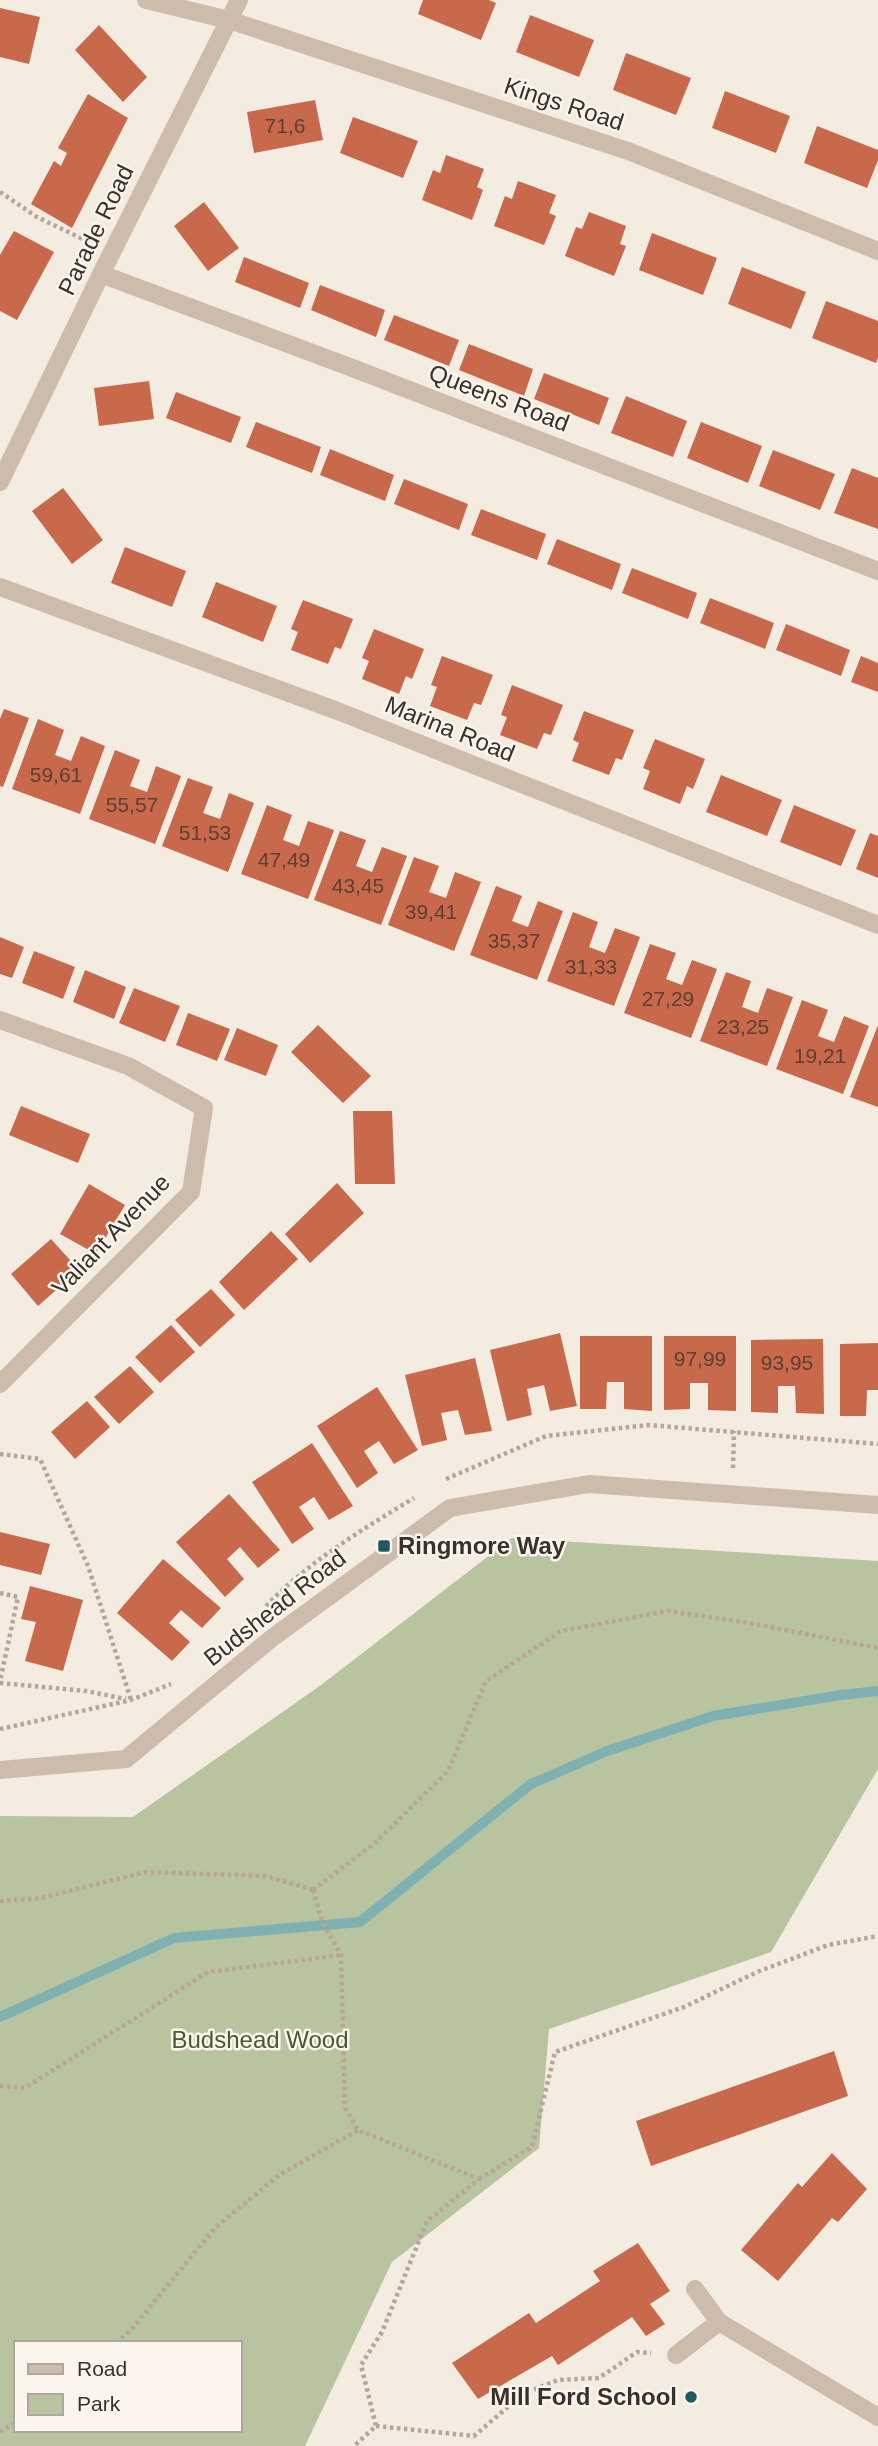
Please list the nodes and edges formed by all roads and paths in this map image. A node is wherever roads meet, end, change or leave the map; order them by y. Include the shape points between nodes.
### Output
1 (146, 0) edge
2 (239, 0) edge
3 (229, 20) junction
4 (0, 192) edge
5 (878, 251) edge
6 (112, 253) junction
7 (101, 274) junction
8 (0, 482) edge
9 (878, 572) edge
10 (0, 587) edge
11 (878, 925) edge
12 (0, 1020) edge
13 (0, 1384) edge
14 (648, 1425) dead end
15 (734, 1431) junction
16 (878, 1444) edge
17 (0, 1454) edge
18 (732, 1494) junction
19 (878, 1505) edge
20 (0, 1593) edge
21 (878, 1648) edge
22 (0, 1682) edge
23 (131, 1700) junction
24 (0, 1729) edge
25 (0, 1770) edge
26 (313, 1890) junction
27 (0, 1901) edge
28 (878, 1936) edge
29 (341, 1955) junction
30 (0, 2087) edge
31 (358, 2130) junction
32 (479, 2179) junction
33 (695, 2289) dead end
34 (719, 2322) junction
35 (118, 2341) edge
36 (676, 2355) joint
37 (878, 2417) edge
38 (376, 2426) junction
39 (354, 2446) edge

1 - 3 street, Kings Road
2 - 3 street, Parade Road
3 - 5 street, Kings Road via 628,151
3 - 6 street, Parade Road
4 - 6 path via 37,217
6 - 7 street, Parade Road
7 - 8 street, Parade Road
7 - 9 street, Queens Road
10 - 11 street, Marina Road via 335,710
12 - 13 street, Valiant Avenue via 128,1066 204,1108 191,1192
14 - 15 path
15 - 16 path
15 - 18 path
17 - 23 path via 40,1459 88,1566
18 - 19 street, Budshead Road
18 - 25 street, Budshead Road via 589,1483 450,1508 272,1638 127,1759
20 - 22 path via 18,1597
21 - 26 path via 668,1611 561,1631 486,1681 448,1770 375,1843
22 - 23 path via 86,1690
23 - 24 path
26 - 27 path via 266,1876 145,1872 41,1898
26 - 29 path via 322,1921
28 - 32 path via 828,1945 684,2007 555,2052 532,2147
29 - 30 path via 208,1972 25,2088
29 - 31 path via 345,2108
31 - 32 path
31 - 35 path via 279,2175 215,2228
32 - 38 path via 427,2221 382,2332 361,2365
33 - 34 street
34 - 36 street
34 - 37 street
36 - 38 path via 637,2352 600,2378 558,2380 523,2394 474,2435
38 - 39 path

